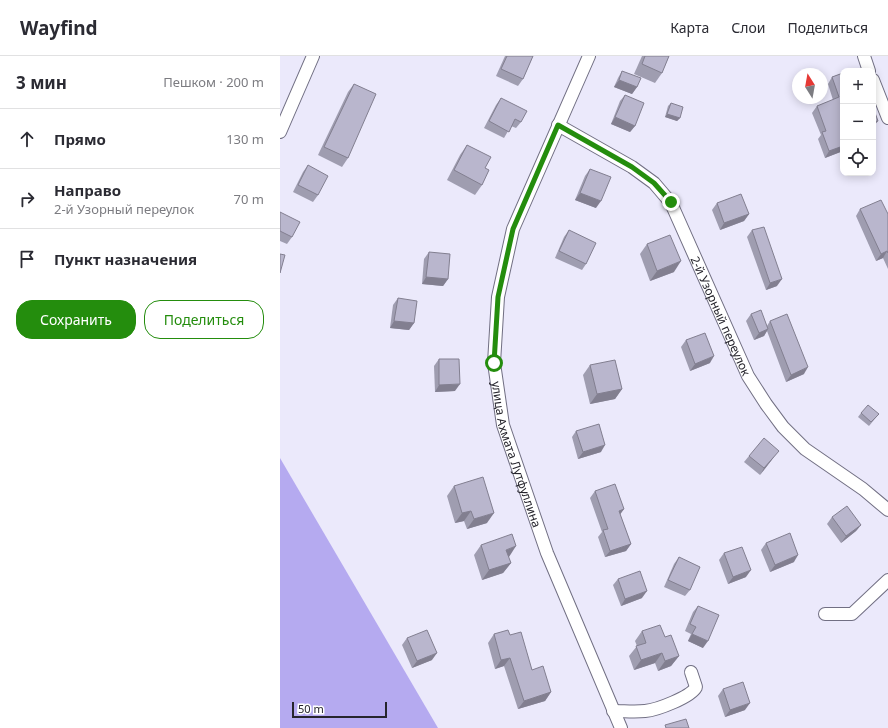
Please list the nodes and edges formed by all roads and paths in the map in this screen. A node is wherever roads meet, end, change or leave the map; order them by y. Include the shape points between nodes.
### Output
1 (313, 56) edge
2 (588, 56) edge
3 (864, 56) edge
4 (869, 68) edge
5 (876, 88) edge
6 (888, 118) edge
7 (558, 125) junction
8 (280, 132) edge
9 (888, 510) edge
10 (888, 580) edge
11 (825, 614) dead end
12 (691, 672) dead end
13 (613, 711) junction
14 (621, 728) edge

1 - 8 street
2 - 7 street, улица Ахмата Лутфуллина
3 - 4 street
5 - 6 street
7 - 9 street, 2-й Узорный переулок via 632,167 654,183 671,202 748,376 766,404 783,427 806,449
7 - 13 street, улица Ахмата Лутфуллина via 513,229 498,297 494,363 506,432 547,553
10 - 11 street via 852,614
12 - 13 street via 696,687 694,692 680,699 646,711
13 - 14 street, улица Ахмата Лутфуллина

